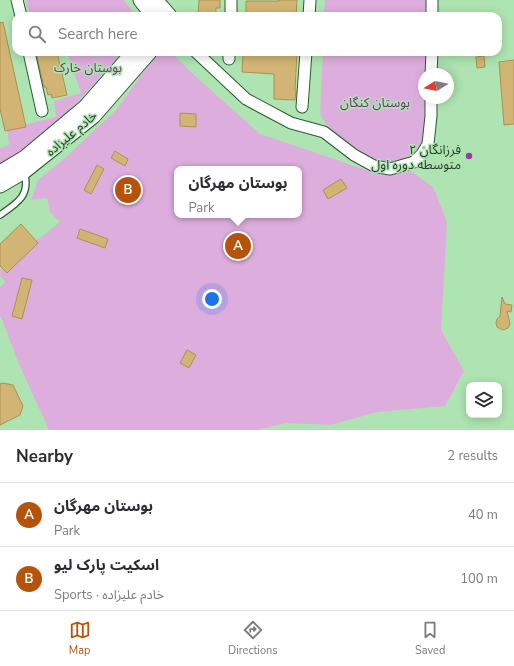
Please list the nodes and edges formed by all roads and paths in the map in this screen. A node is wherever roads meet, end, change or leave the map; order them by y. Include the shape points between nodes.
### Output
1 (17, 0) edge
2 (140, 0) edge
3 (155, 0) edge
4 (231, 0) edge
5 (310, 0) edge
6 (432, 0) edge
7 (20, 12) edge
8 (158, 12) edge
9 (162, 12) edge
10 (231, 12) edge
11 (309, 12) edge
12 (432, 12) edge
13 (30, 56) edge
14 (131, 56) edge
15 (146, 56) edge
16 (200, 56) edge
17 (306, 56) edge
18 (432, 56) edge
19 (431, 68) edge
20 (431, 104) edge
21 (302, 107) dead end
22 (42, 111) dead end
23 (24, 171) junction
24 (0, 173) edge
25 (0, 185) edge
26 (0, 215) edge

1 - 7 street
2 - 8 main road
3 - 9 main road
4 - 10 street
5 - 11 street
6 - 12 street
13 - 22 street
14 - 24 main road, خادم علیزاده via 86,107 24,158
15 - 23 main road, خادم علیزاده via 93,116
16 - 20 street via 246,99 291,124 324,132 354,155 376,166 390,169 414,162 422,154 428,144
17 - 21 street
18 - 19 street
23 - 25 main road, خادم علیزاده
23 - 26 lane via 27,184 24,192 17,204

